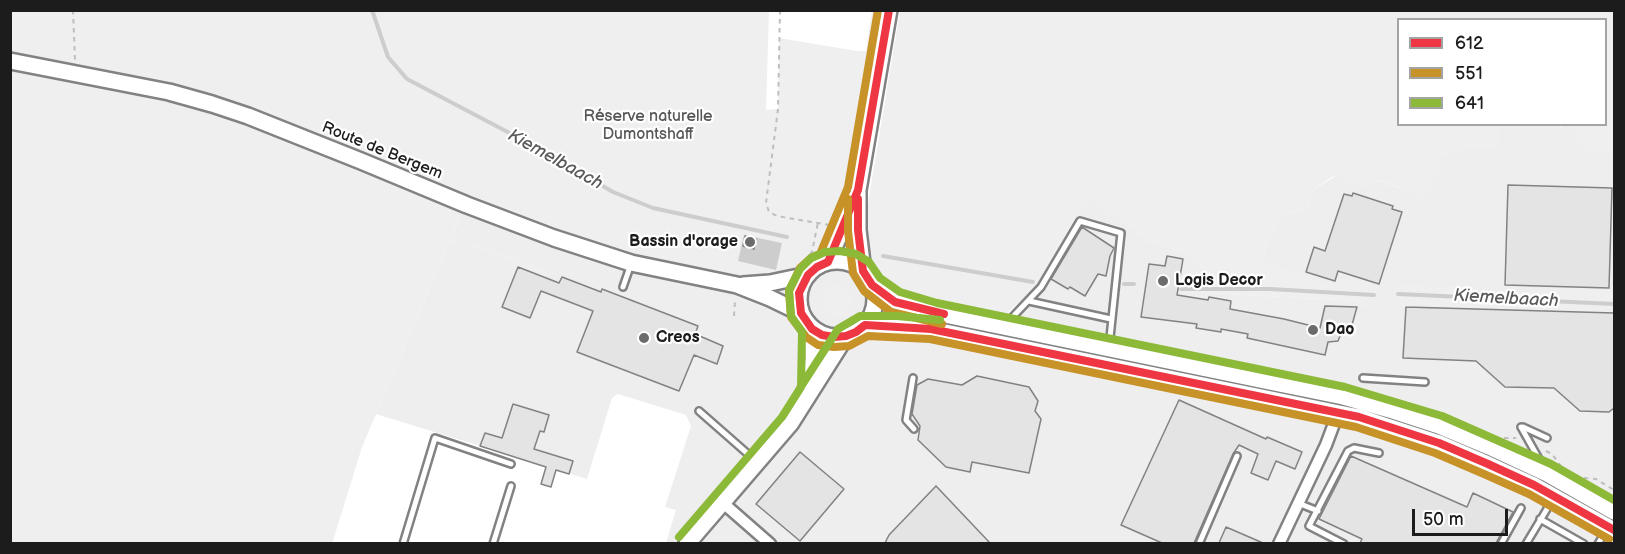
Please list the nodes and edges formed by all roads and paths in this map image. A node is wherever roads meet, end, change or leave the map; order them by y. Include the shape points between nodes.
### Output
1 (73, 10) edge
2 (780, 10) edge
3 (888, 16) edge
4 (75, 60) dead end
5 (10, 61) edge
6 (858, 190) junction
7 (818, 222) junction
8 (843, 227) junction
9 (828, 262) junction
10 (632, 263) junction
11 (805, 268) junction
12 (863, 271) junction
13 (736, 285) junction
14 (872, 285) junction
15 (623, 287) dead end
16 (1029, 301) junction
17 (801, 313) junction
18 (734, 316) dead end
19 (1112, 319) junction
20 (865, 325) junction
21 (1003, 327) junction
22 (812, 329) junction
23 (846, 336) junction
24 (1109, 349) junction
25 (913, 378) dead end
26 (1363, 378) dead end
27 (1425, 382) dead end
28 (811, 390) junction
29 (699, 411) dead end
30 (1338, 413) junction
31 (914, 429) dead end
32 (1501, 438) dead end
33 (1531, 444) junction
34 (1379, 453) dead end
35 (1237, 456) dead end
36 (757, 462) junction
37 (511, 464) dead end
38 (1569, 470) dead end
39 (1547, 474) junction
40 (1577, 474) dead end
41 (511, 486) dead end
42 (1614, 490) edge
43 (1550, 494) junction
44 (722, 502) junction
45 (1298, 502) junction
46 (1521, 508) dead end
47 (1318, 511) junction
48 (1614, 512) edge
49 (1540, 519) junction
50 (1611, 529) edge
51 (403, 543) edge
52 (493, 543) edge
53 (687, 543) edge
54 (770, 543) edge
55 (1199, 543) edge
56 (1279, 543) edge
57 (1344, 543) edge
58 (1502, 543) edge
59 (1526, 543) edge
60 (1584, 543) edge
61 (1598, 543) edge

1 - 4 path
2 - 7 path via 778,109 766,203 768,212 777,216
3 - 6 main road
5 - 10 main road, Route de Bergem via 212,104 507,221
6 - 8 main road
6 - 12 main road
7 - 8 path
7 - 11 path
8 - 9 main road
9 - 11 main road
9 - 12 main road via 841,261
10 - 13 main road, Route de Bergem
10 - 15 lane
11 - 13 main road, Route de Bergem via 770,283
11 - 17 main road via 799,293
12 - 14 main road
13 - 17 main road, Route de Bergem
13 - 18 path
14 - 20 main road via 874,306
14 - 21 main road via 895,302
16 - 19 lane
16 - 19 lane via 1080,221 1121,232
16 - 21 lane
17 - 22 main road
19 - 24 lane
20 - 23 main road
20 - 30 main road via 932,329
21 - 24 main road
22 - 23 main road via 822,335
22 - 28 main road
23 - 28 main road
24 - 39 main road via 1393,411 1439,426
25 - 31 lane via 906,420
26 - 27 lane
28 - 36 main road via 791,423
29 - 36 lane
30 - 43 main road via 1439,442
30 - 45 street
32 - 33 path via 1517,438
33 - 33 lane via 1521,427 1547,438
33 - 38 path via 1552,454
33 - 39 lane
34 - 47 lane via 1354,448 1348,451
35 - 55 lane
36 - 44 main road
37 - 51 lane via 435,438
39 - 48 main road
40 - 42 path
41 - 52 lane
43 - 49 lane
43 - 50 main road
44 - 53 main road
44 - 54 street
45 - 47 lane
45 - 56 street
46 - 58 lane
47 - 57 lane via 1309,526
49 - 59 lane
49 - 60 lane
50 - 61 lane

